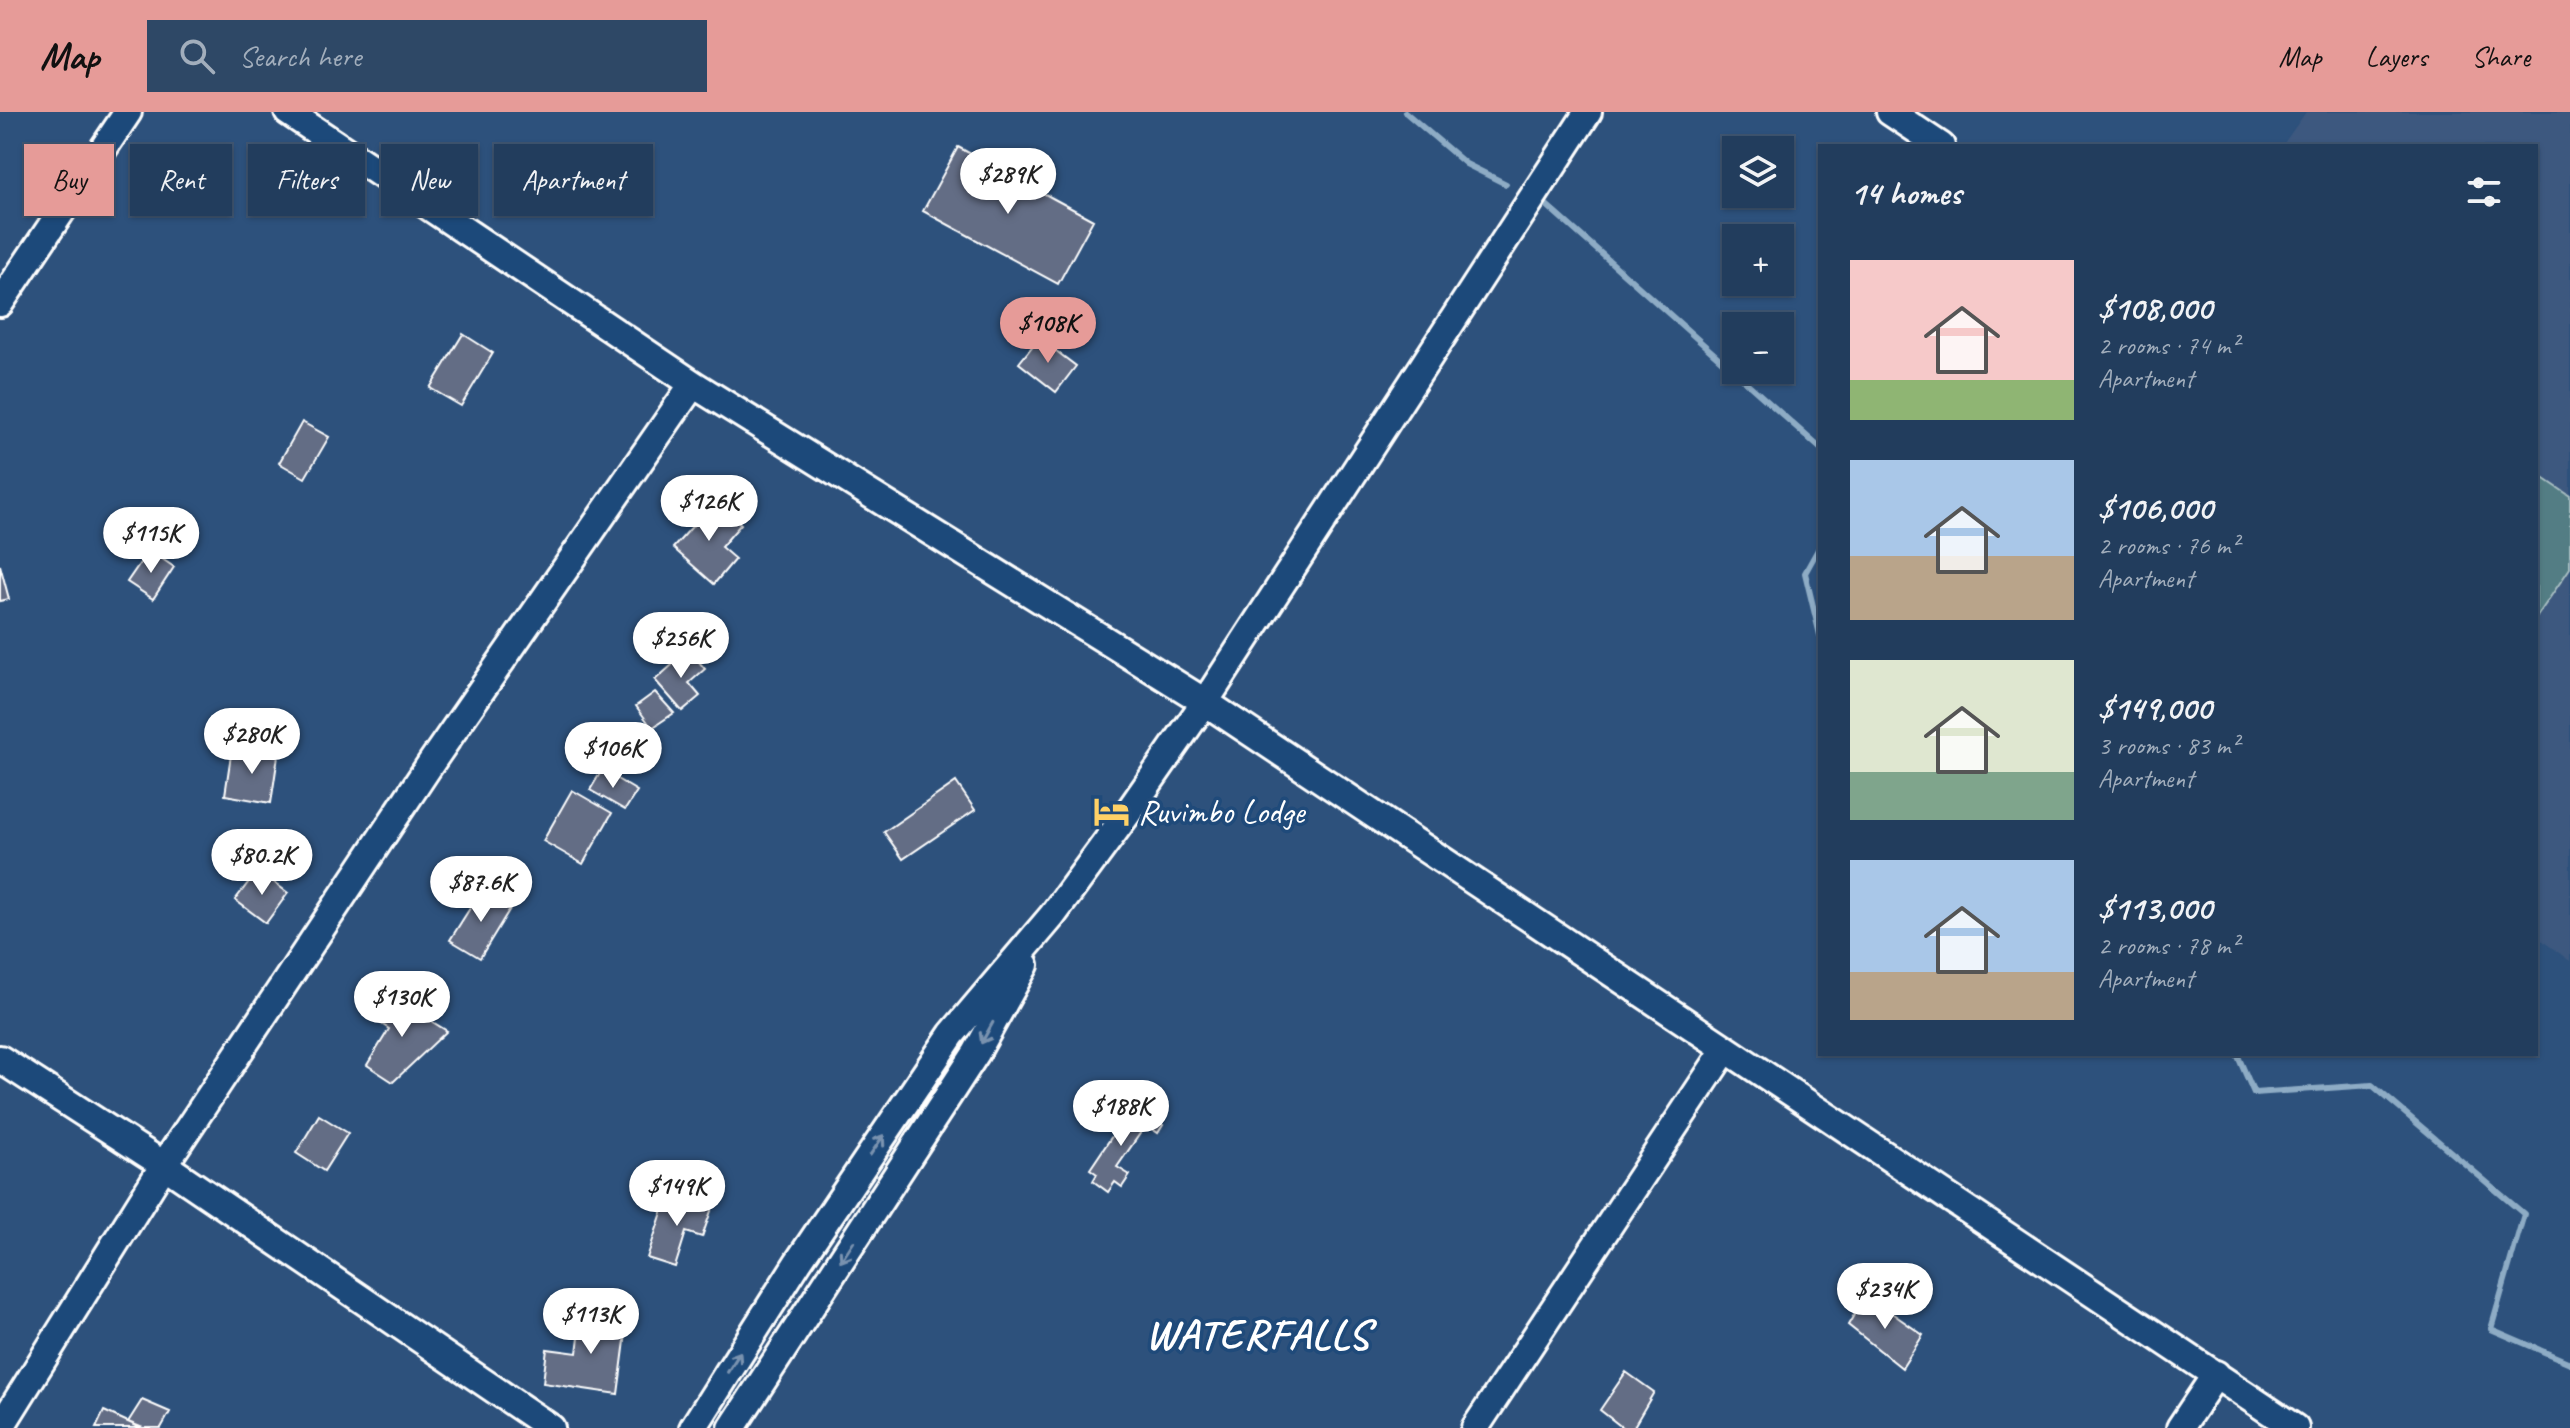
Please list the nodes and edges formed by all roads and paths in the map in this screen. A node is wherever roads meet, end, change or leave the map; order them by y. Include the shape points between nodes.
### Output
1 (128, 112) edge
2 (288, 112) edge
3 (1588, 112) edge
4 (1890, 112) edge
5 (1938, 144) edge
6 (0, 303) edge
7 (693, 384) junction
8 (1205, 702) junction
9 (1052, 916) junction
10 (1725, 1050) junction
11 (0, 1059) edge
12 (164, 1165) junction
13 (2216, 1374) junction
14 (0, 1428) edge
15 (551, 1428) edge
16 (693, 1428) edge
17 (732, 1428) edge
18 (1475, 1428) edge
19 (2180, 1428) edge
20 (2295, 1428) edge

1 - 6 street
2 - 7 street
3 - 8 street
4 - 5 street
7 - 8 street
7 - 12 street via 433,760
8 - 9 street
8 - 10 street
16 -> 9 street via 952,1034
9 -> 17 street via 976,1053
10 - 13 street
10 - 18 street
11 - 12 street
12 - 14 street
12 - 15 street
13 - 19 street
13 - 20 street

